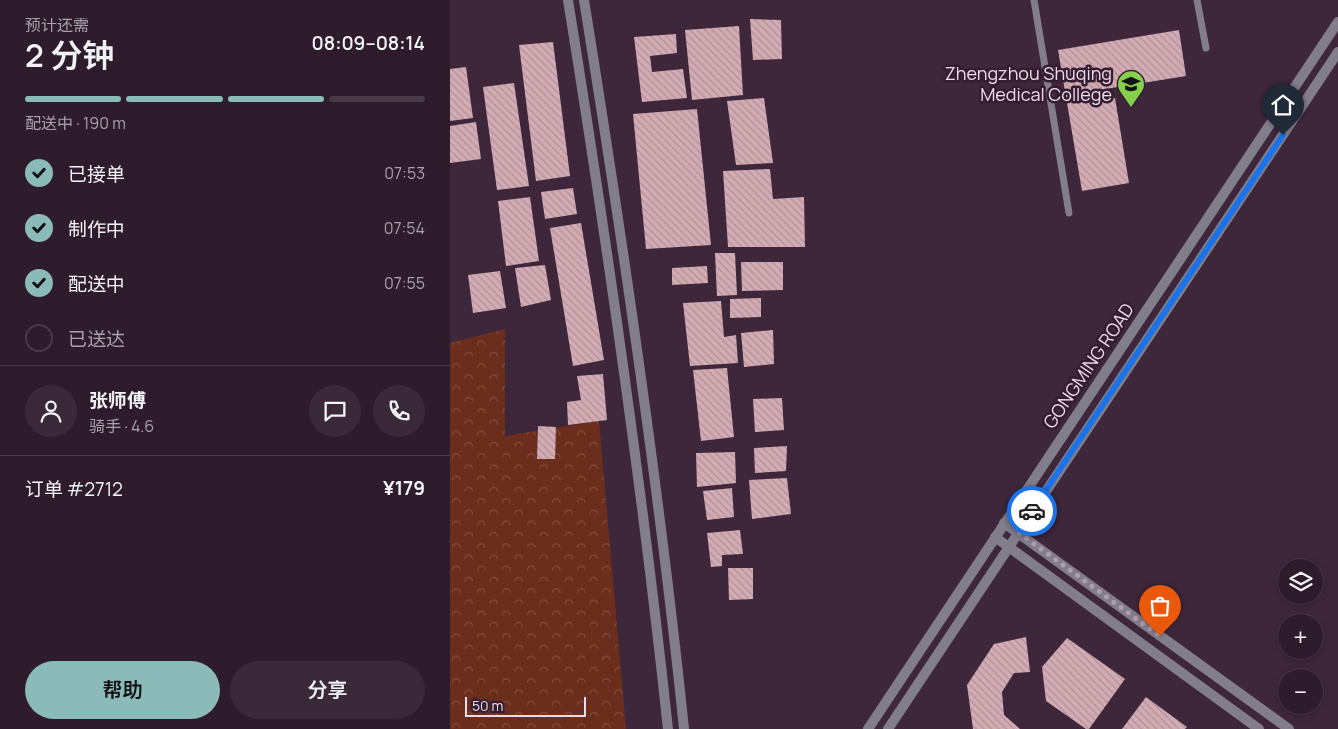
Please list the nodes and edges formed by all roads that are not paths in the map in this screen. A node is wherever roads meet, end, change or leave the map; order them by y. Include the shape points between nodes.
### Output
1 (568, 0) edge
2 (584, 0) edge
3 (1034, 0) edge
4 (1197, 0) edge
5 (1338, 22) edge
6 (1206, 48) dead end
7 (1338, 52) edge
8 (1069, 213) dead end
9 (1004, 523) junction
10 (1018, 532) junction
11 (995, 537) junction
12 (1008, 547) junction
13 (668, 729) edge
14 (684, 729) edge
15 (868, 729) edge
16 (888, 729) edge
17 (1259, 729) edge
18 (1289, 729) edge

1 - 13 street via 634,440
2 - 14 street via 651,447
3 - 8 lane
4 - 6 lane
5 - 9 street, GONGMING ROAD
7 - 10 street, GONGMING ROAD
9 - 10 street
9 - 11 street, GONGMING ROAD
10 - 12 street, GONGMING ROAD
10 - 18 street
11 - 12 street
11 - 15 street, GONGMING ROAD
12 - 16 street, GONGMING ROAD
12 - 17 street

